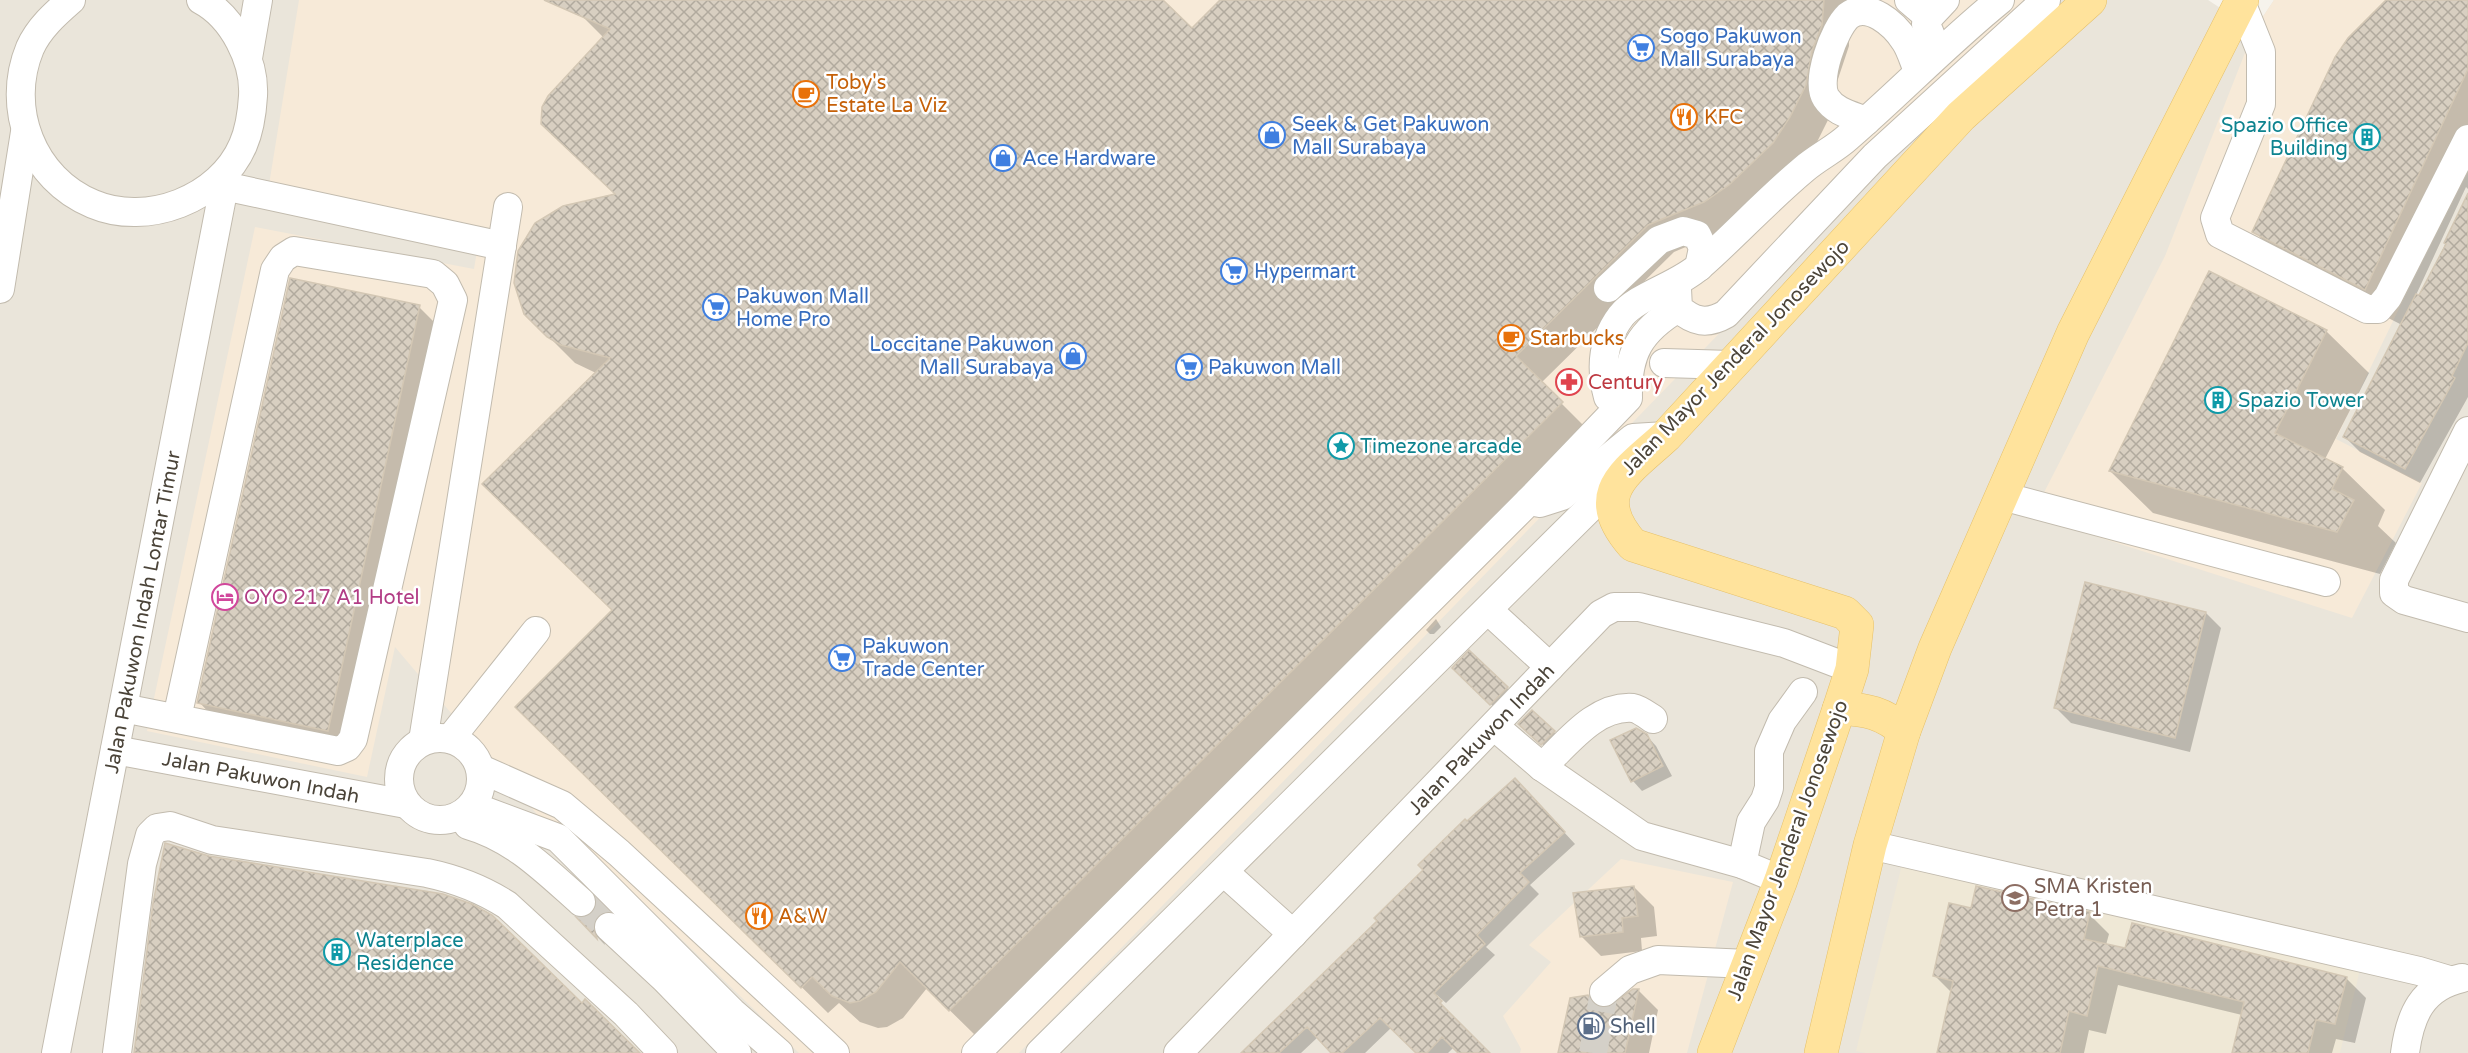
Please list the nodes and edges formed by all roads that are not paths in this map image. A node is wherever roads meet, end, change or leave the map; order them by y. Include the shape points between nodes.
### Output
1 (71, 0) edge
2 (201, 0) edge
3 (258, 0) edge
4 (2000, 0) edge
5 (2046, 0) edge
6 (2090, 0) edge
7 (2242, 1) edge
8 (1928, 6) edge
9 (48, 11) edge
10 (248, 58) junction
11 (1928, 62) junction
12 (1866, 121) junction
13 (25, 132) junction
14 (2468, 139) edge
15 (226, 178) junction
16 (508, 207) dead end
17 (502, 246) junction
18 (1608, 288) dead end
19 (0, 289) edge
20 (1671, 295) junction
21 (1664, 363) dead end
22 (1731, 365) junction
23 (1618, 398) junction
24 (2468, 431) edge
25 (1666, 435) junction
26 (1616, 483) junction
27 (2002, 496) junction
28 (1529, 501) junction
29 (2326, 582) dead end
30 (1488, 610) junction
31 (2468, 618) edge
32 (536, 631) dead end
33 (1550, 667) junction
34 (1852, 669) junction
35 (1803, 692) dead end
36 (123, 708) junction
37 (1839, 709) junction
38 (177, 718) junction
39 (1653, 719) dead end
40 (1494, 726) junction
41 (1904, 731) junction
42 (437, 740) junction
43 (115, 750) junction
44 (1542, 767) junction
45 (481, 770) junction
46 (406, 804) junction
47 (461, 813) junction
48 (1869, 845) junction
49 (1742, 864) junction
50 (1224, 872) junction
51 (1781, 880) junction
52 (581, 902) tunnel mouth
53 (609, 927) tunnel mouth
54 (1293, 934) junction
55 (1748, 964) junction
56 (2459, 978) edge
57 (1604, 992) tunnel mouth
58 (831, 1052) edge
59 (56, 1053) edge
60 (117, 1053) edge
61 (663, 1053) edge
62 (736, 1053) edge
63 (778, 1053) edge
64 (960, 1053) edge
65 (976, 1053) edge
66 (1040, 1053) edge
67 (1178, 1053) edge
68 (1714, 1053) edge
69 (1821, 1053) edge
70 (2406, 1053) edge

1 - 9 street
2 - 10 street via 231,27
3 - 10 street
4 - 11 street
5 - 20 street via 1875,156 1726,314 1714,321 1698,321
6 - 22 main road, Jalan Mayor Jenderal Jonosewojo via 1961,116
7 - 14 street via 2261,52 2261,104 2215,218 2220,234 2367,309 2378,309 2388,297
7 - 27 main road via 2073,333
8 - 11 street
9 - 13 street via 22,74 20,103
10 - 15 street via 254,88 252,117 243,146
11 - 12 street
11 - 12 street via 1882,16 1861,11 1848,16 1831,47 1822,85 1825,97 1837,110
12 - 20 street via 1805,168
13 - 15 street via 38,158 62,186 93,204 129,212 166,209
13 - 19 street
15 - 17 street
15 - 36 street, Jalan Pakuwon Indah Lontar Timur
16 - 17 street
17 - 42 street
18 - 20 street via 1659,240 1683,231 1696,236 1703,248
20 - 23 street via 1623,314 1610,333 1603,354 1602,376
21 - 22 street
22 - 25 main road, Jalan Mayor Jenderal Jonosewojo
23 - 28 street
23 - 64 street via 1514,497
24 - 31 street via 2394,580 2394,593 2404,600
25 - 26 main road, Jalan Mayor Jenderal Jonosewojo
25 - 28 street via 1633,438 1562,496 1540,503
26 - 30 street
26 - 34 main road, Jalan Mayor Jenderal Jonosewojo via 1612,509 1618,528 1633,545 1845,613 1854,620 1858,633
27 - 29 street
27 - 41 main road via 1935,648
28 - 65 street
30 - 33 street
30 - 50 street
32 - 42 street
33 - 34 street, Jalan Pakuwon Indah via 1601,614 1614,607 1639,607 1784,643
33 - 40 street, Jalan Pakuwon Indah
34 - 37 main road, Jalan Mayor Jenderal Jonosewojo
35 - 49 street via 1782,721 1769,752 1769,788 1751,822
36 - 38 street
36 - 43 street, Jalan Pakuwon Indah Lontar Timur
37 - 41 main road via 1868,710
37 - 51 main road, Jalan Mayor Jenderal Jonosewojo
38 - 38 street via 275,270 294,251 433,274 445,284 453,300 354,738 338,751
39 - 44 street via 1635,708 1598,716
40 - 44 street
40 - 54 street, Jalan Pakuwon Indah
41 - 48 main road
42 - 45 street via 464,745
42 - 46 street via 411,748 403,759 398,773 399,789
43 - 46 street, Jalan Pakuwon Indah
43 - 59 street, Jalan Pakuwon Indah Lontar Timur
44 - 49 street via 1642,836
45 - 47 street via 481,789
45 - 58 street via 562,805 627,860
46 - 47 street via 418,815 434,820
47 - 52 street via 517,847
47 - 63 street via 558,838
48 - 56 street
48 - 69 main road
49 - 51 street
50 - 54 street
50 - 66 street
51 - 55 main road, Jalan Mayor Jenderal Jonosewojo
53 - 62 street
54 - 67 street, Jalan Pakuwon Indah
55 - 57 street via 1658,960 1630,970
55 - 68 main road, Jalan Mayor Jenderal Jonosewojo
56 - 70 street via 2431,990 2419,1005
60 - 61 street via 142,864 150,835 157,828 170,826 212,840 428,873 488,893 515,912

